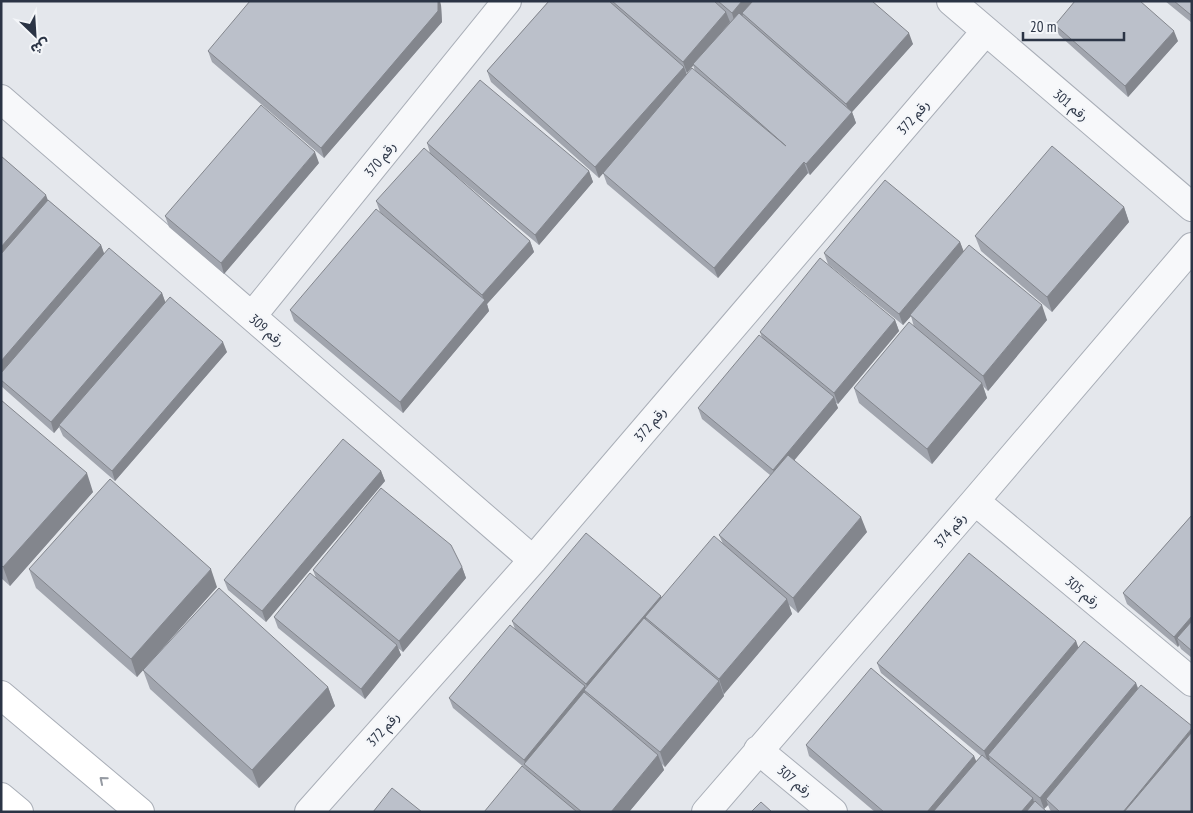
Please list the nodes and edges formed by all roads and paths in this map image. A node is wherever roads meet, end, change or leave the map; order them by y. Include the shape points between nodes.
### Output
1 (951, 1) edge
2 (504, 3) edge
3 (985, 32) junction
4 (1, 100) edge
5 (1192, 207) edge
6 (1192, 247) edge
7 (252, 316) junction
8 (975, 502) junction
9 (533, 560) junction
10 (1192, 682) edge
11 (1, 695) edge
12 (758, 750) junction
13 (1, 797) edge
14 (19, 812) edge
15 (140, 812) edge
16 (309, 812) edge
17 (706, 812) edge
18 (833, 812) edge

1 - 3 street, رقم 301
2 - 7 street, رقم 370
3 - 5 street, رقم 301
3 - 9 street, رقم 372
4 - 7 street, رقم 309
6 - 8 street, رقم 374
7 - 9 street, رقم 309
8 - 10 street, رقم 305
8 - 12 street, رقم 374
9 - 16 street, رقم 372
15 -> 11 main road
12 - 17 street, رقم 374
12 - 18 street, رقم 307
13 - 14 main road

